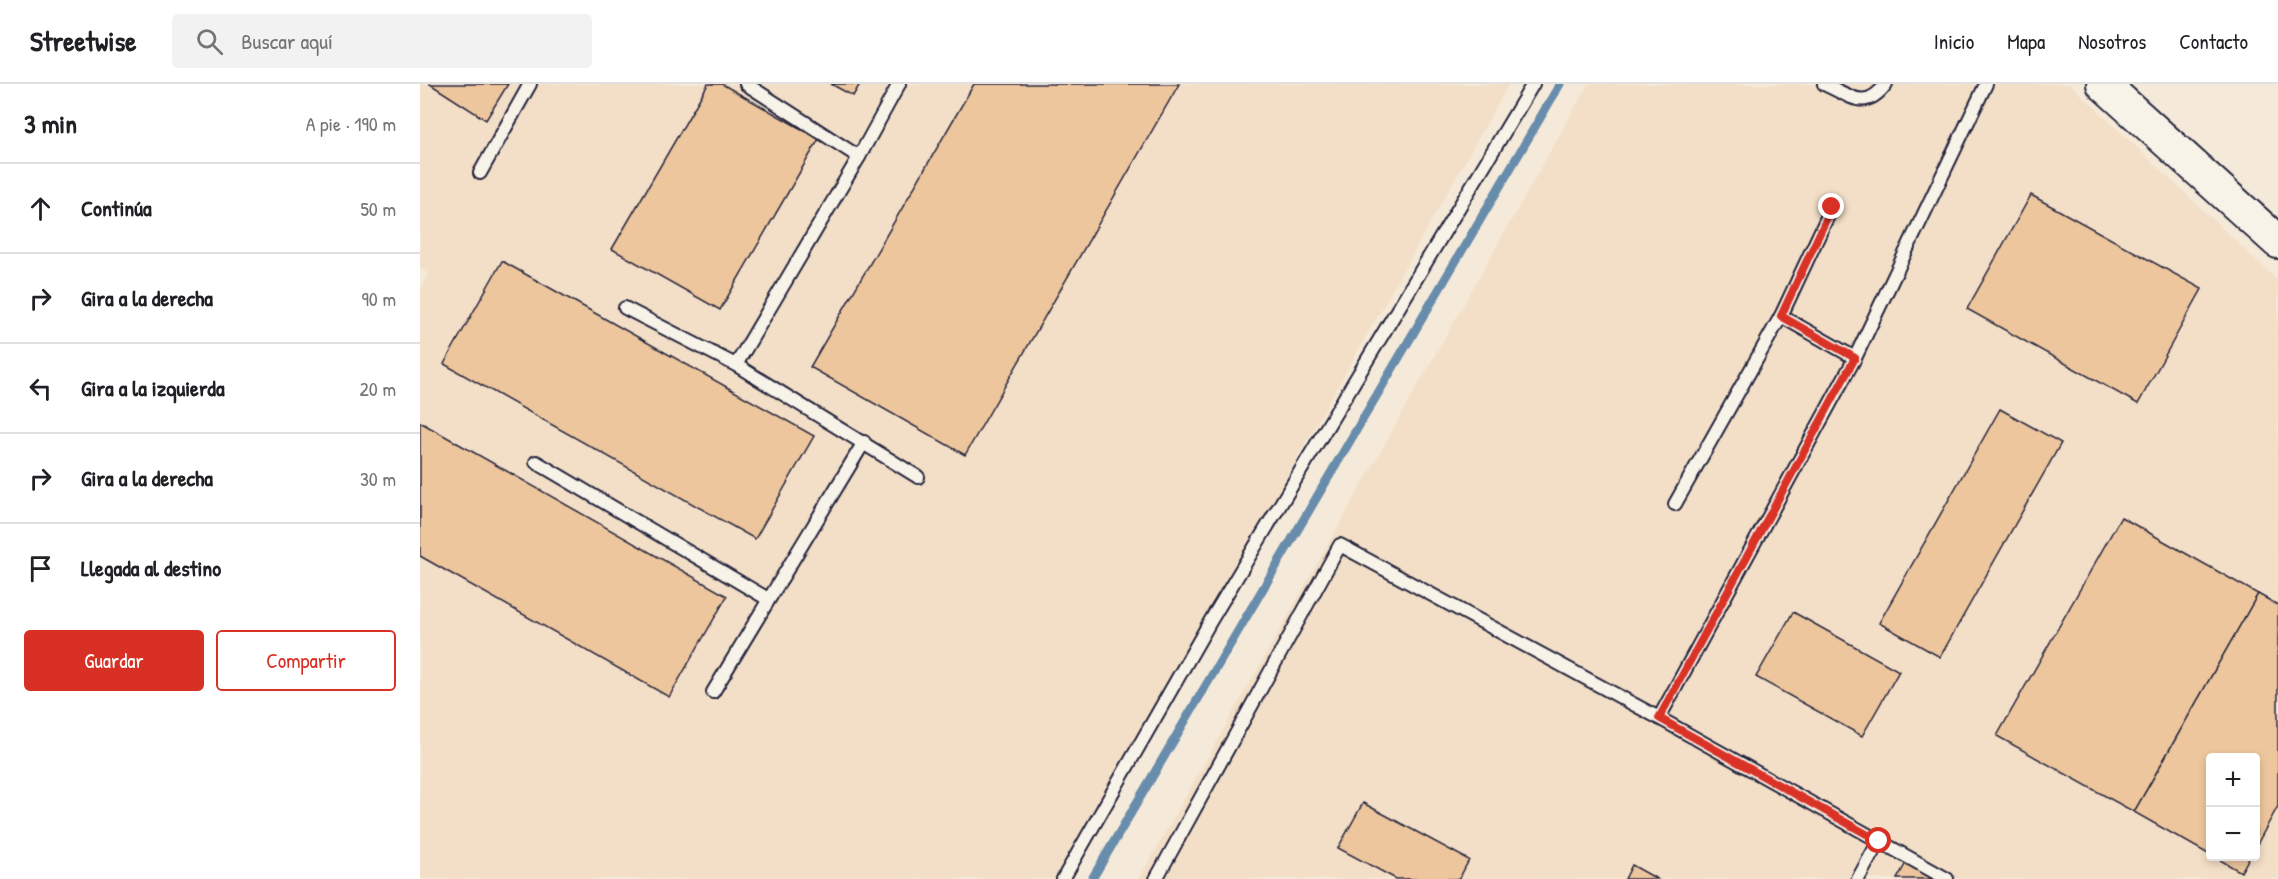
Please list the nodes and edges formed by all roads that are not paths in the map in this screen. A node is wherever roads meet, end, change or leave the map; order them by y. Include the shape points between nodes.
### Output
1 (530, 84) edge
2 (746, 84) edge
3 (899, 84) edge
4 (1533, 84) edge
5 (1824, 84) edge
6 (1886, 84) edge
7 (1986, 84) edge
8 (2103, 84) edge
9 (859, 157) junction
10 (480, 172) dead end
11 (1832, 207) dead end
12 (2278, 242) edge
13 (625, 308) dead end
14 (1781, 316) junction
15 (1855, 358) junction
16 (736, 365) junction
17 (864, 442) junction
18 (536, 462) dead end
19 (918, 477) dead end
20 (1675, 504) dead end
21 (768, 599) junction
22 (713, 692) dead end
23 (1659, 718) junction
24 (1879, 841) junction
25 (1063, 879) edge
26 (1156, 879) edge
27 (1858, 879) edge
28 (1947, 879) edge

1 - 10 lane
2 - 9 lane
3 - 9 lane
4 - 25 lane via 1211,620
5 - 6 lane via 1863,101 1870,100
7 - 15 lane
8 - 12 street
9 - 16 lane
11 - 14 lane
13 - 16 lane
14 - 15 lane
14 - 20 lane
15 - 23 lane
16 - 17 lane
17 - 19 lane
17 - 21 lane
18 - 21 lane
21 - 22 lane
23 - 24 lane
23 - 26 lane via 1340,545
24 - 27 lane
24 - 28 lane

